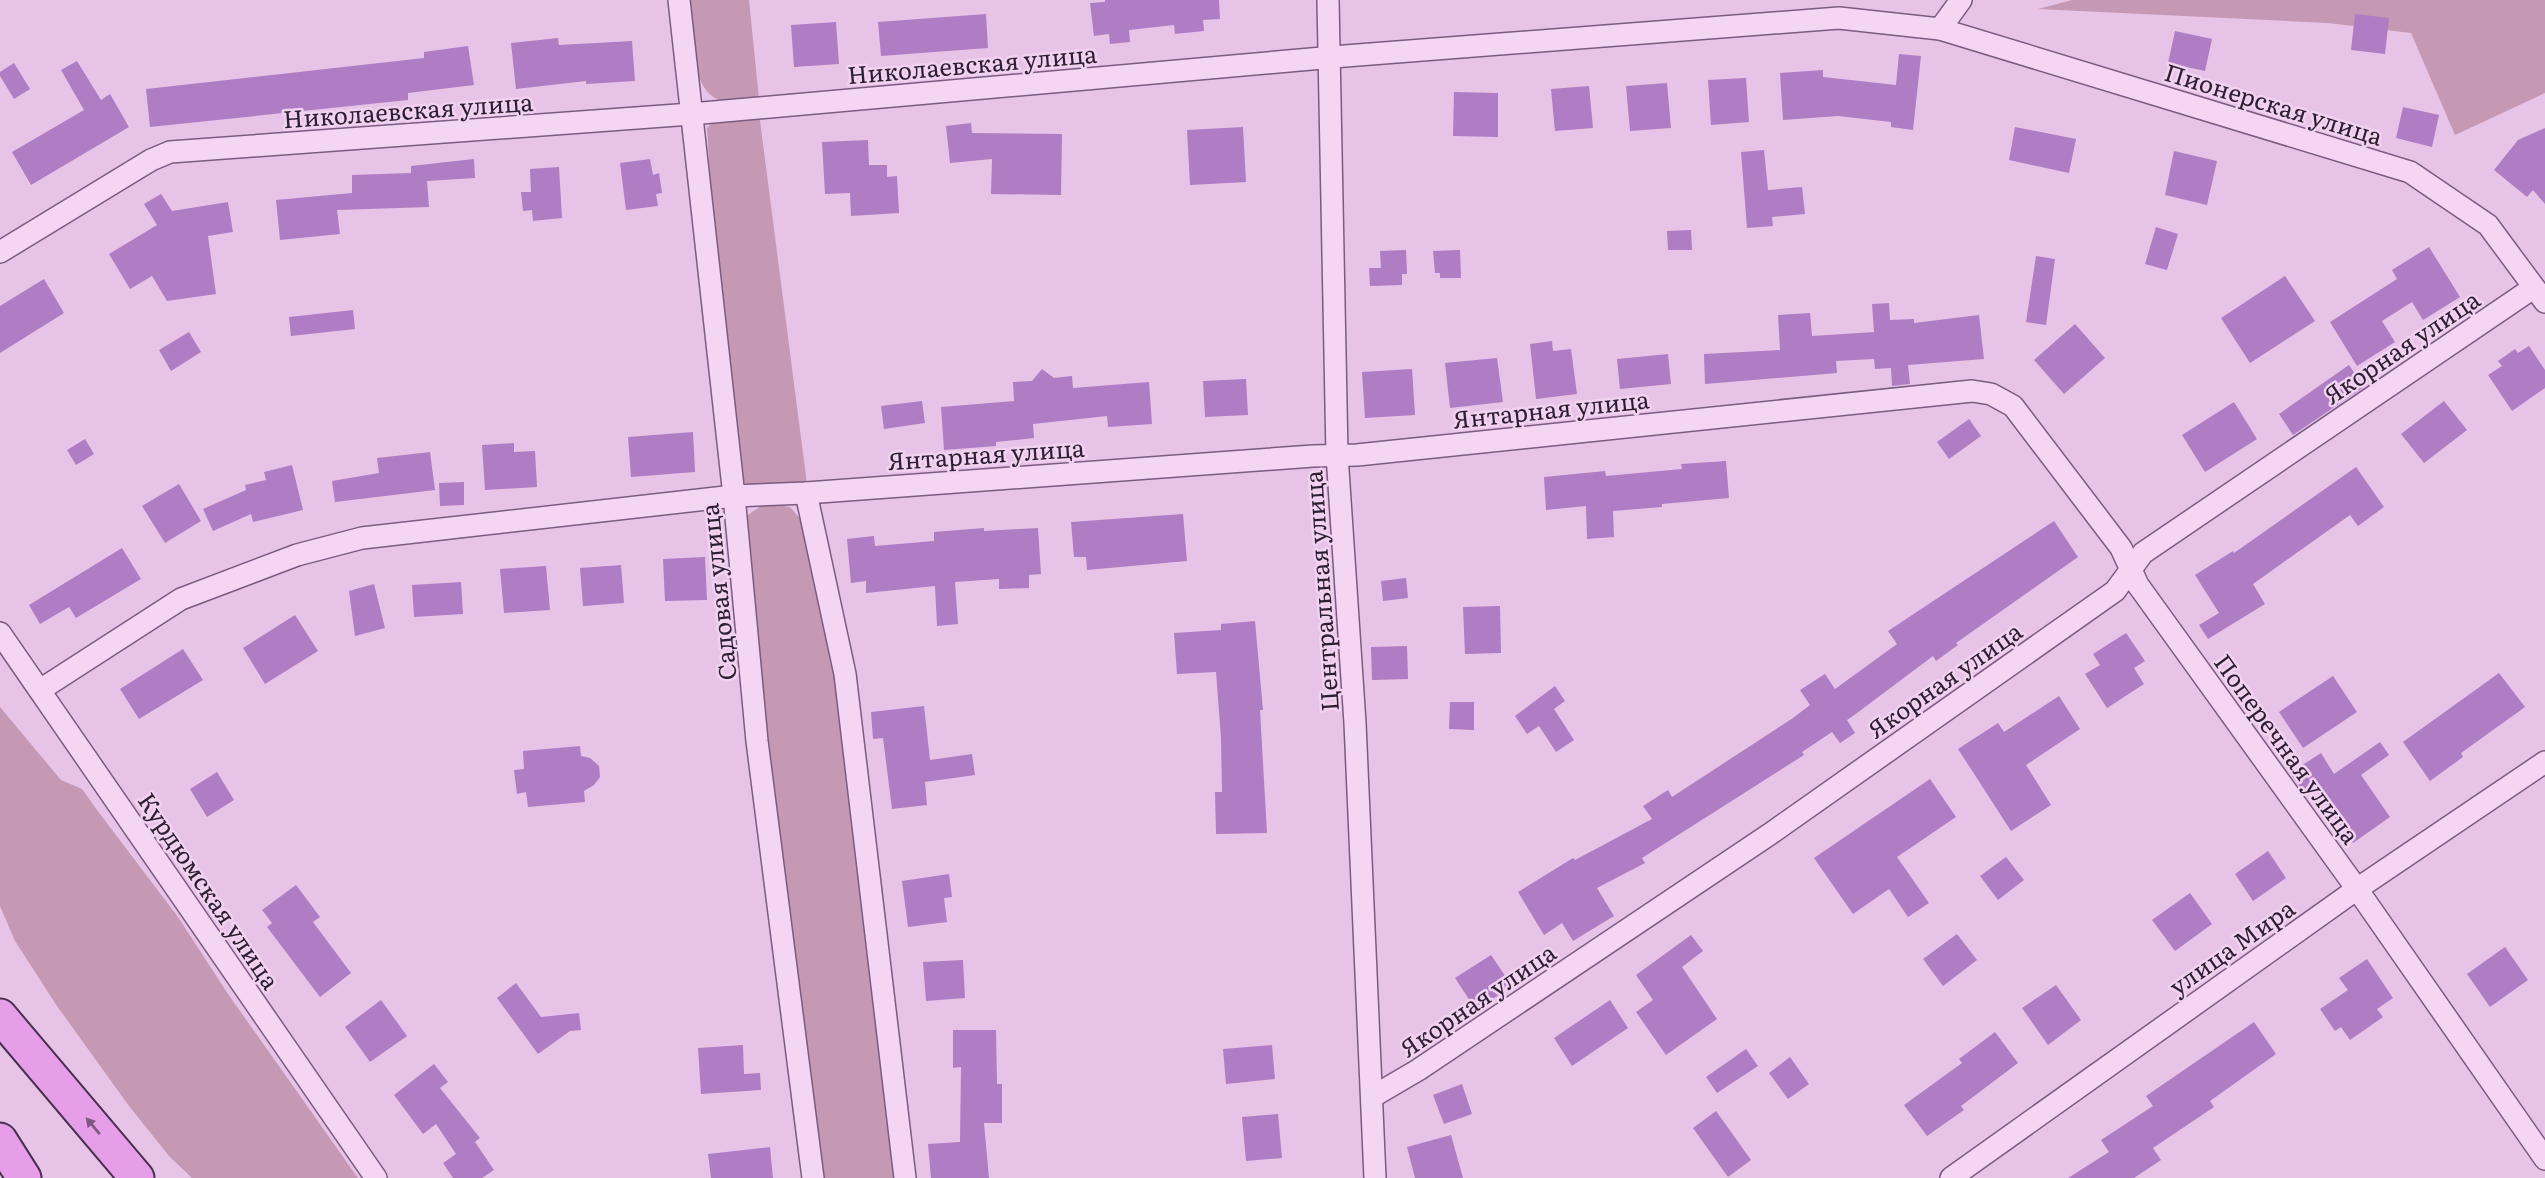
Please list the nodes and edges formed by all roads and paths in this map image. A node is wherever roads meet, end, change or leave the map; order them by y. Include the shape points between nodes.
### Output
1 (678, 0) edge
2 (1328, 0) edge
3 (1961, 0) edge
4 (1940, 29) junction
5 (1328, 58) junction
6 (691, 114) junction
7 (0, 252) edge
8 (2539, 295) edge
9 (1972, 391) joint
10 (1337, 454) junction
11 (806, 493) junction
12 (734, 496) junction
13 (2130, 570) junction
14 (0, 633) edge
15 (40, 690) junction
16 (2545, 762) edge
17 (2357, 889) junction
18 (0, 1016) edge
19 (1372, 1097) junction
20 (0, 1140) edge
21 (2545, 1159) edge
22 (24, 1178) edge
23 (137, 1178) edge
24 (376, 1178) edge
25 (813, 1178) edge
26 (905, 1178) edge
27 (1375, 1178) edge
28 (1951, 1178) edge

1 - 6 street, Садовая улица
2 - 5 street, Центральная улица
3 - 4 street
4 - 5 street, Николаевская улица via 1839,18
4 - 8 street, Пионерская улица via 2410,172 2488,225
5 - 6 street, Николаевская улица
5 - 10 street, Центральная улица
6 - 7 street, Николаевская улица via 170,152
6 - 12 street, Садовая улица
8 - 13 street, Якорная улица via 2143,553
9 - 10 street, Янтарная улица
9 - 13 street, Поперечная улица via 1991,394 2013,406 2121,548
10 - 11 street, Янтарная улица
10 - 19 street, Центральная улица
11 - 12 street, Янтарная улица
11 - 26 street via 845,674
12 - 15 street, Янтарная улица via 362,538 297,555 181,600
12 - 25 street, Садовая улица via 757,741
13 - 17 street, Поперечная улица
13 - 19 street, Якорная улица via 2115,591 1770,834
14 - 15 street, Курдюмская улица
15 - 24 street, Курдюмская улица
16 - 17 street, улица Мира
17 - 21 street, Поперечная улица
17 - 28 street, улица Мира
23 -> 18 main road
19 - 27 street, Центральная улица
20 - 22 main road

